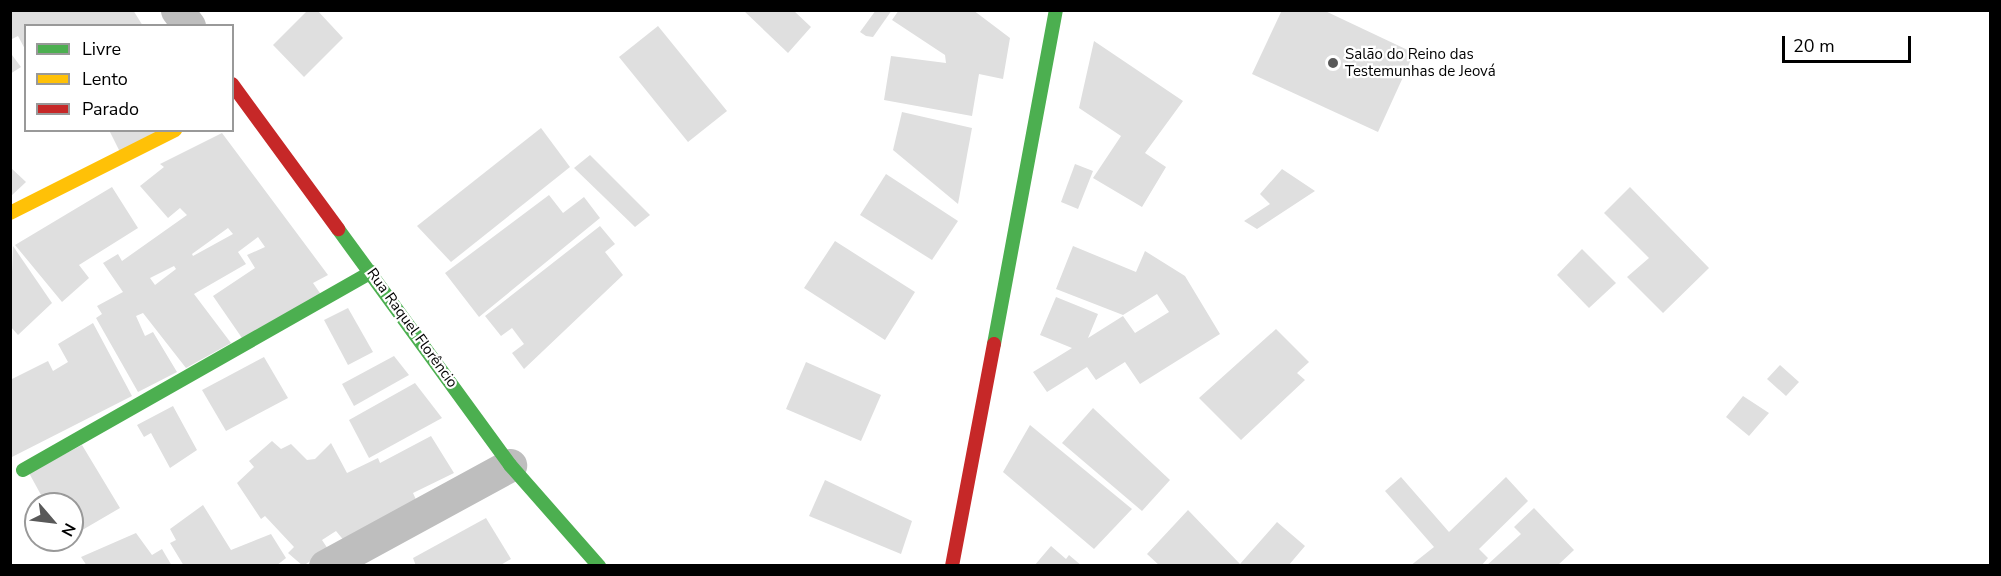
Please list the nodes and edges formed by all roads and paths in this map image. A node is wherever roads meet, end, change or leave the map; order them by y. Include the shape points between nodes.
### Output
1 (177, 10) edge
2 (1056, 10) edge
3 (188, 24) edge
4 (236, 95) edge
5 (171, 132) edge
6 (10, 213) edge
7 (372, 272) junction
8 (510, 465) junction
9 (23, 470) dead end
10 (325, 566) edge
11 (599, 566) edge
12 (952, 566) edge

1 - 3 street
2 - 12 street
4 - 7 street, Rua Raquel Florêncio
5 - 6 street
7 - 8 street, Rua Raquel Florêncio
7 - 9 street
8 - 10 street
8 - 11 street, Rua Raquel Florêncio

